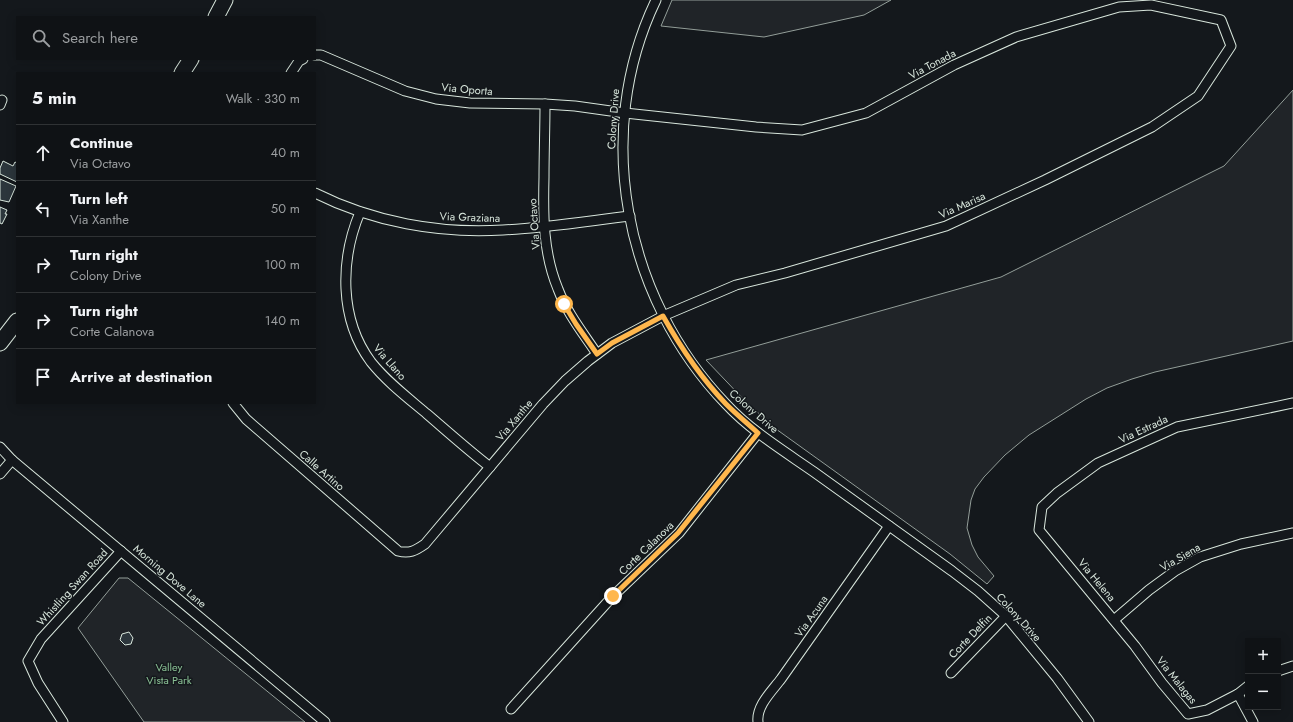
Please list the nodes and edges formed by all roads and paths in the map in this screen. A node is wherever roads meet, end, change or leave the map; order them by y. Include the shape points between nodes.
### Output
1 (225, 0) edge
2 (656, 0) edge
3 (217, 16) edge
4 (1230, 46) joint
5 (316, 55) edge
6 (190, 60) edge
7 (301, 60) edge
8 (183, 72) edge
9 (292, 72) edge
10 (545, 104) junction
11 (625, 113) junction
12 (316, 194) edge
13 (360, 212) junction
14 (630, 216) junction
15 (544, 227) junction
16 (663, 316) junction
17 (16, 322) edge
18 (0, 343) edge
19 (597, 354) junction
20 (1293, 403) edge
21 (234, 404) edge
22 (758, 433) junction
23 (0, 448) edge
24 (12, 460) junction
25 (490, 467) junction
26 (0, 474) edge
27 (889, 526) junction
28 (1039, 530) joint
29 (1293, 533) edge
30 (121, 551) junction
31 (398, 551) joint
32 (1006, 616) junction
33 (1114, 620) junction
34 (1135, 646) joint
35 (1293, 666) edge
36 (1281, 670) edge
37 (951, 672) dead end
38 (1245, 688) edge
39 (1238, 694) junction
40 (511, 709) dead end
41 (63, 722) edge
42 (325, 722) edge
43 (758, 722) edge
44 (1089, 722) edge
45 (1253, 722) edge

1 - 3 main road
2 - 11 street, Colony Drive via 634,59
4 - 11 street, Via Tonada via 1221,20 1151,5 1119,7 1016,37 954,65 866,114 802,130
4 - 16 street, Via Marisa via 1198,96 1152,127 1045,180 946,226 736,285
5 - 10 street, Via Oporta via 405,91 436,99 470,103
6 - 8 main road
7 - 9 street
10 - 11 street, Via Oporta
10 - 15 street, Via Octavo
11 - 14 street, Colony Drive via 622,144
12 - 13 street, Via Graziana
13 - 15 street, Via Graziana via 416,226 459,230
13 - 25 street, Via Llano via 355,223 346,266 346,294 359,342 390,383
14 - 15 street, Via Graziana
14 - 16 street, Colony Drive via 643,269
15 - 19 street, Via Octavo via 545,242 557,288 576,324
16 - 19 street, Via Xanthe via 612,343
16 - 22 street, Colony Drive via 699,373 726,405
17 - 18 main road
19 - 25 street, Via Xanthe via 543,404
20 - 28 street, Via Estrada via 1177,427 1098,463 1042,507
21 - 31 street, Calle Artino via 246,419
22 - 27 street, Colony Drive
22 - 40 street, Corte Calanova via 678,533 613,596
23 - 24 street, Morning Dove Lane
24 - 26 street
24 - 30 street, Morning Dove Lane
25 - 31 street, Via Xanthe via 425,544 415,551
27 - 32 street, Colony Drive via 978,591
27 - 43 street, Via Acuna via 765,700 757,716
28 - 33 street, Via Helena
29 - 33 street, Via Siena via 1241,544 1200,557 1149,590
30 - 41 street, Whistling Swan Road via 41,639 28,661 38,683
30 - 42 street, Morning Dove Lane
32 - 37 street, Corte Delfin
32 - 44 street, Colony Drive
33 - 34 street, Via Helena
34 - 39 street, Via Malagas via 1188,714 1207,710
35 - 36 street
38 - 39 street, Via Malagas
39 - 45 street

